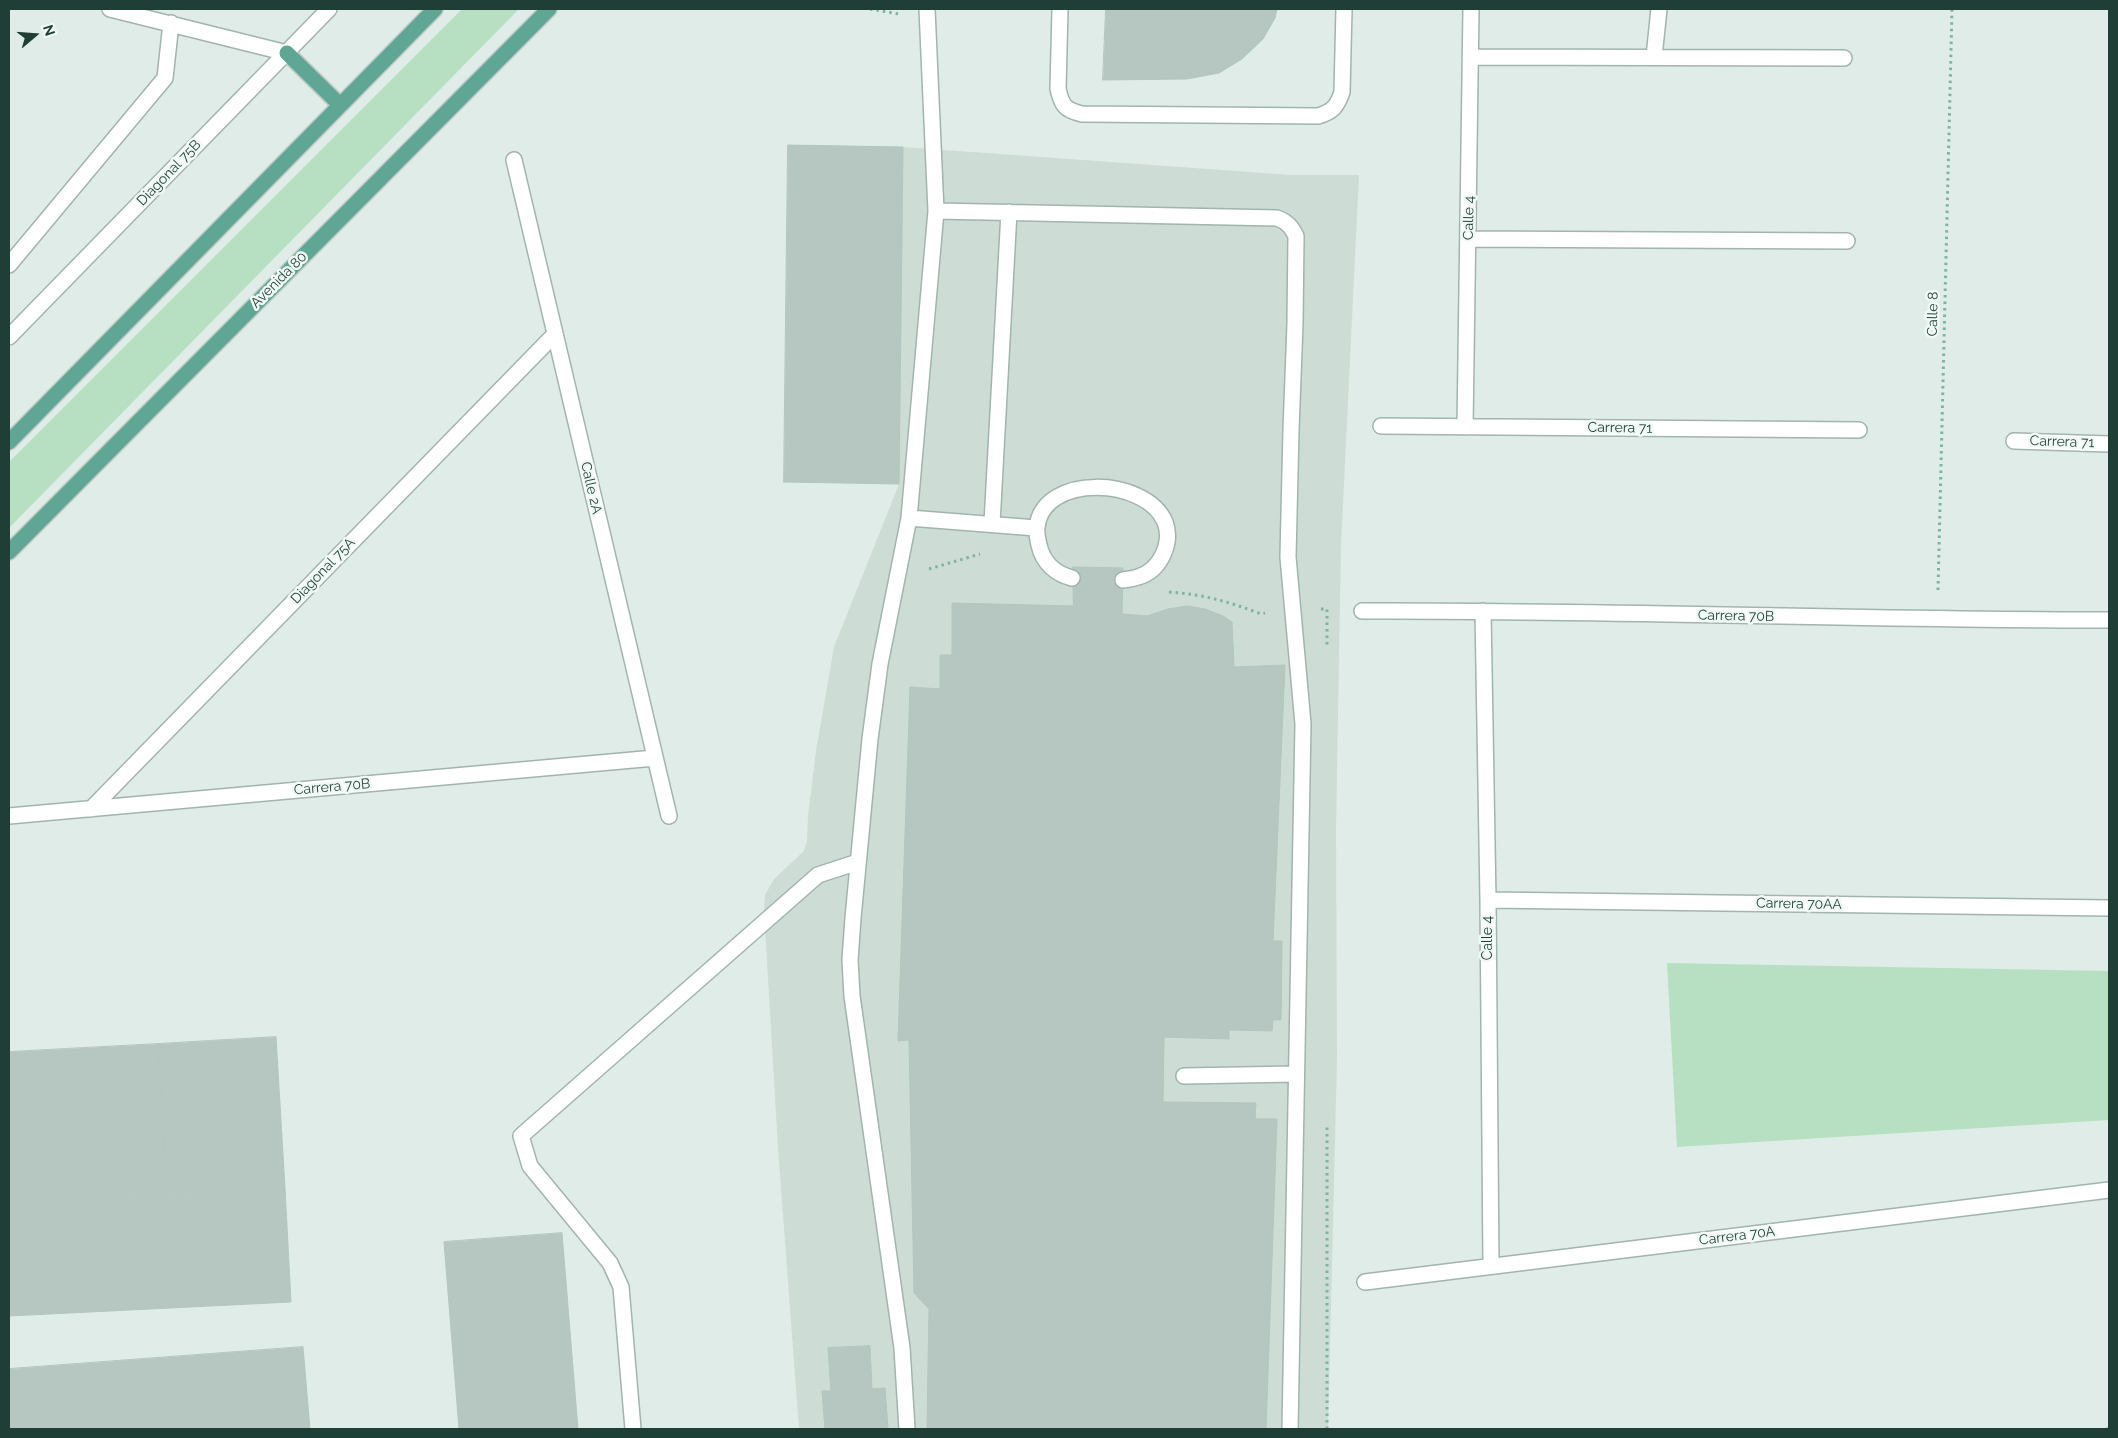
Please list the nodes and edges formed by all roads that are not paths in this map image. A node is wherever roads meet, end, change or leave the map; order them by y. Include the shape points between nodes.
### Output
1 (110, 9) edge
2 (329, 9) edge
3 (435, 9) edge
4 (549, 9) edge
5 (927, 9) edge
6 (1060, 9) edge
7 (1344, 9) edge
8 (1471, 9) edge
9 (1658, 9) edge
10 (171, 23) junction
11 (287, 53) junction
12 (1470, 57) junction
13 (1654, 57) junction
14 (1844, 58) dead end
15 (340, 105) junction
16 (514, 160) dead end
17 (936, 211) junction
18 (1009, 212) junction
19 (1468, 239) junction
20 (1847, 241) dead end
21 (9, 265) edge
22 (555, 334) junction
23 (9, 337) edge
24 (1381, 426) dead end
25 (1465, 427) junction
26 (1859, 430) dead end
27 (2014, 441) dead end
28 (9, 442) edge
29 (2109, 444) edge
30 (909, 518) junction
31 (992, 523) junction
32 (1036, 528) junction
33 (9, 552) edge
34 (1072, 578) dead end
35 (1123, 580) dead end
36 (1362, 611) dead end
37 (1482, 611) junction
38 (2109, 620) edge
39 (655, 758) junction
40 (91, 808) junction
41 (9, 816) edge
42 (669, 816) dead end
43 (858, 862) junction
44 (1488, 900) junction
45 (2109, 908) edge
46 (1295, 1074) junction
47 (1184, 1076) dead end
48 (2109, 1190) edge
49 (1491, 1266) junction
50 (1365, 1282) dead end
51 (633, 1429) edge
52 (907, 1429) edge
53 (1290, 1429) edge

1 - 10 street
2 - 11 street, Diagonal 75B
3 - 15 main road
4 - 33 main road, Avenida 80
5 - 17 street
6 - 7 street via 1058,89 1061,102 1069,111 1082,114 1308,116 1330,112 1338,104 1342,92
8 - 12 street, Calle 4
9 - 13 street
10 - 11 street
10 - 21 street via 165,78
11 - 15 main road
11 - 23 street, Diagonal 75B
12 - 13 street
12 - 19 street, Calle 4
13 - 14 street
15 - 28 main road
16 - 22 street, Calle 2A
17 - 18 street
17 - 30 street
18 - 31 street
18 - 46 street via 1277,218 1292,227 1296,236 1288,557 1303,724
19 - 20 street
19 - 25 street, Calle 4
22 - 39 street, Calle 2A
22 - 40 street, Diagonal 75A
24 - 25 street, Carrera 71
25 - 26 street, Carrera 71
27 - 29 street, Carrera 71
30 - 31 street
30 - 43 street via 880,664
31 - 32 street
32 - 34 street via 1041,553 1050,566
32 - 35 street via 1043,509 1054,498 1083,488 1129,491 1147,501 1164,521 1168,533 1166,545 1158,563 1149,571
36 - 37 street, Carrera 70B
37 - 38 street, Carrera 70B
37 - 44 street, Calle 4
39 - 40 street, Carrera 70B
39 - 42 street, Calle 2A
40 - 41 street, Carrera 70B
43 - 51 street via 818,875 521,1136 530,1166 610,1263 622,1287
43 - 52 street via 850,960 852,996 902,1348
44 - 45 street, Carrera 70AA
44 - 49 street, Calle 4
46 - 47 street
46 - 53 street
48 - 49 street, Carrera 70A
49 - 50 street, Carrera 70A

